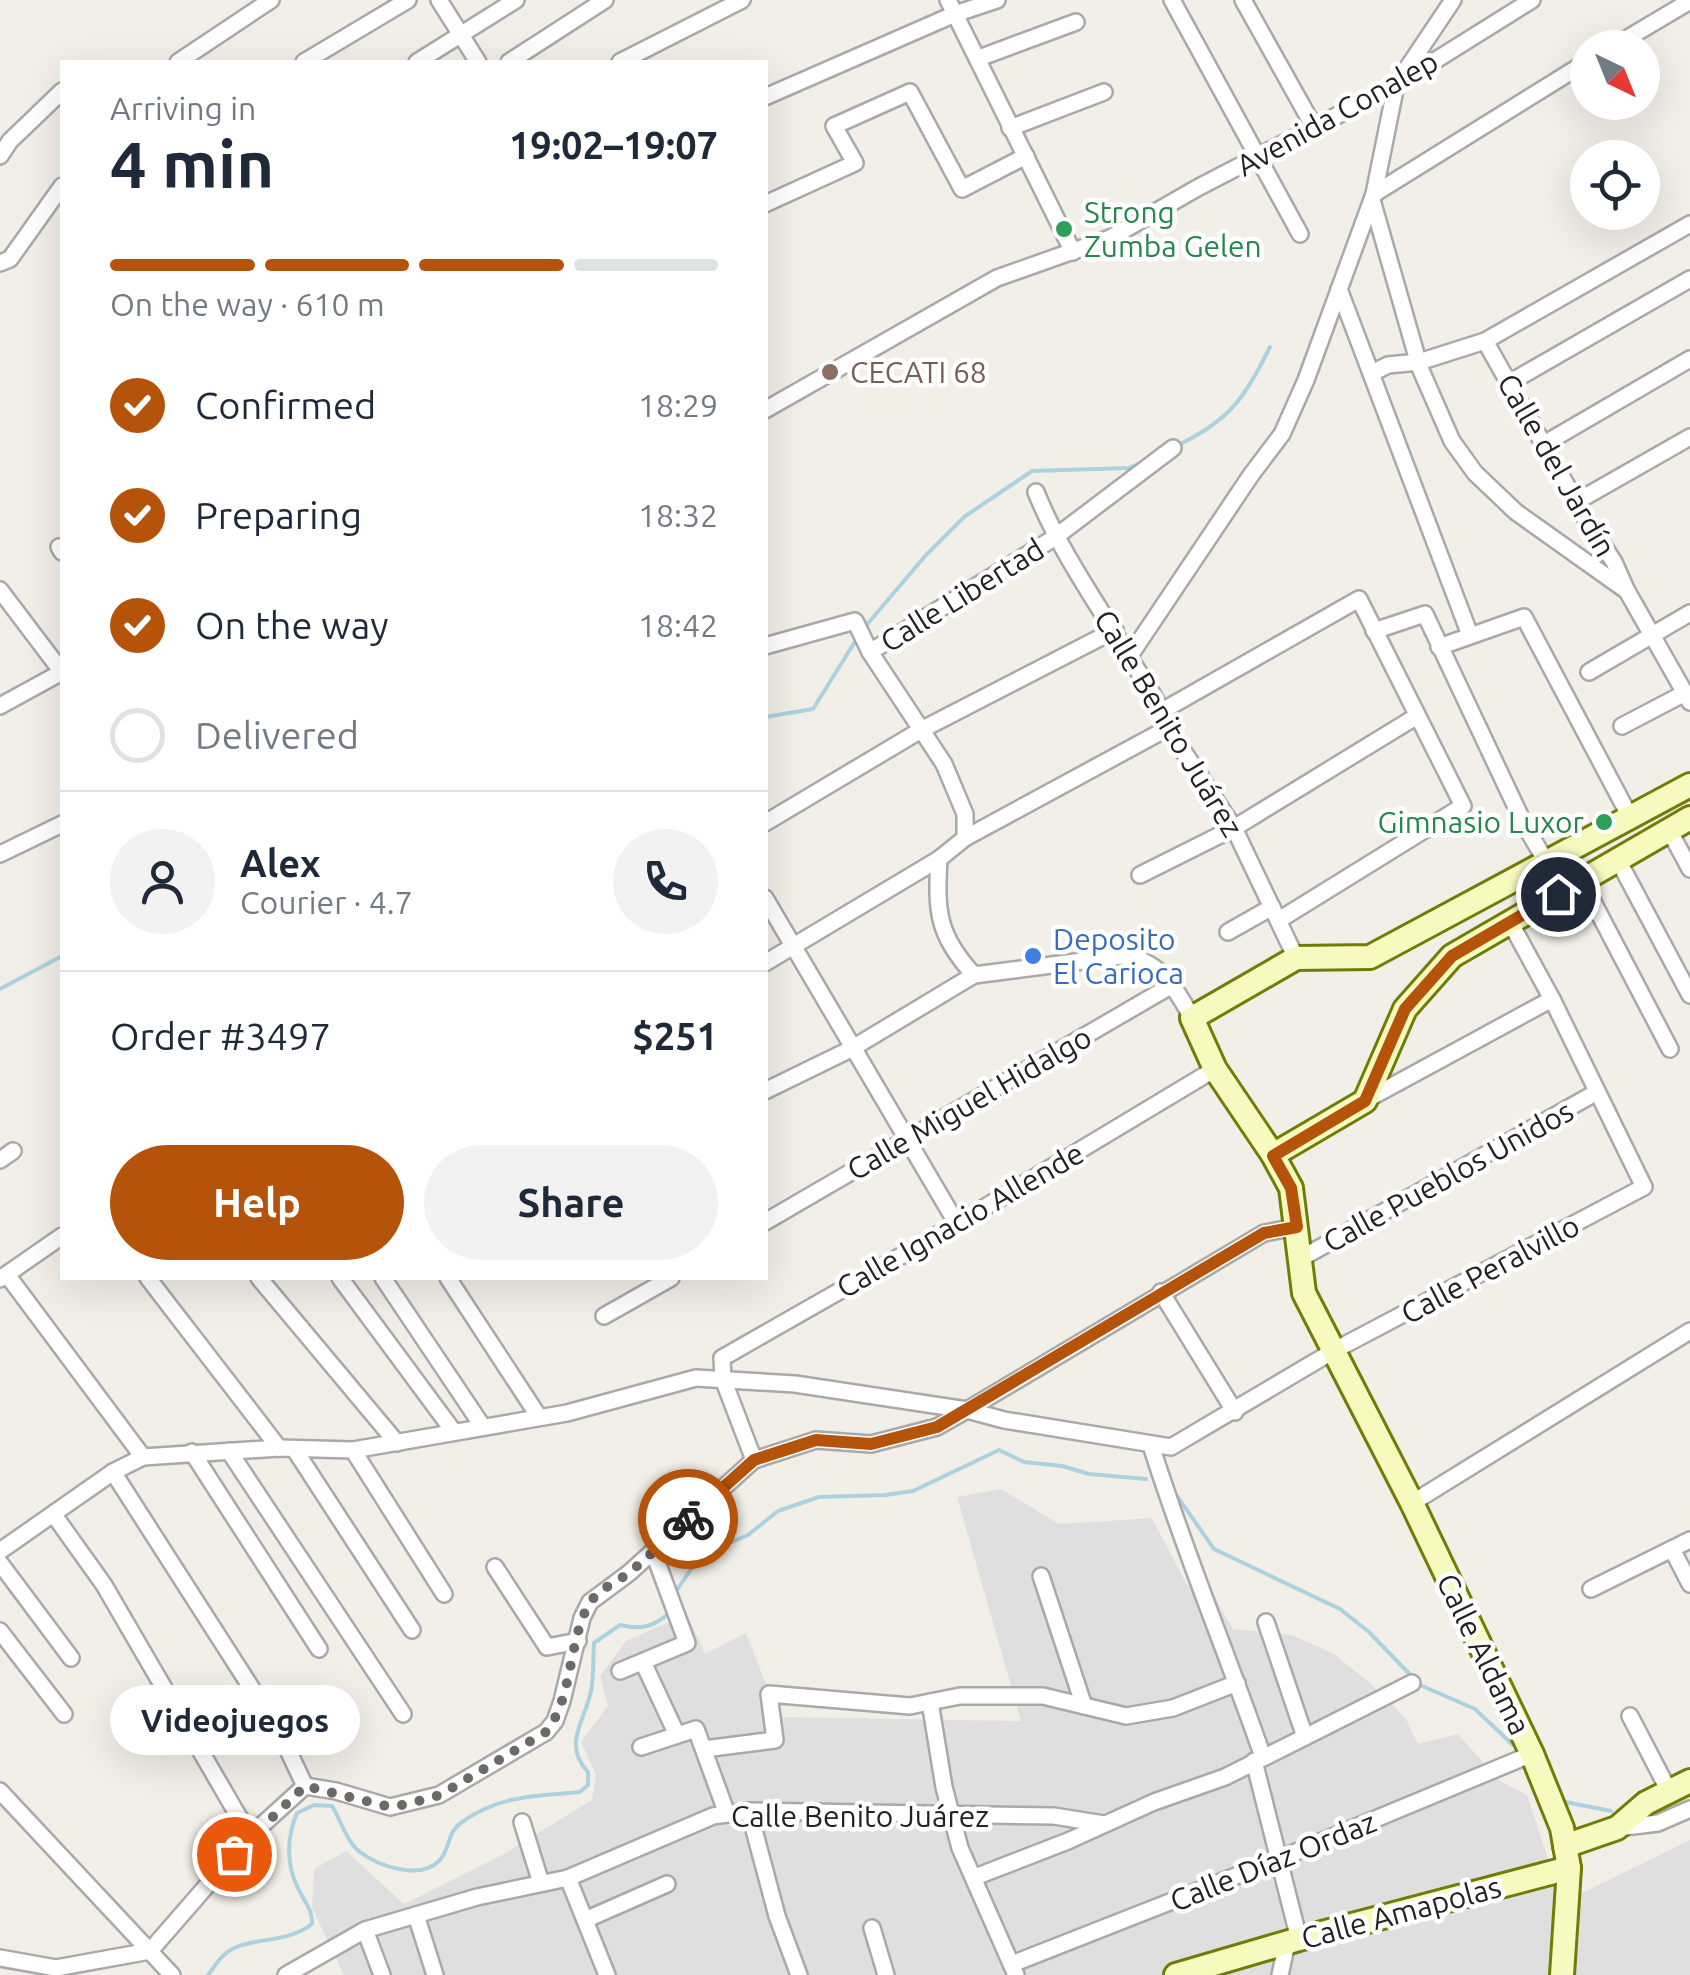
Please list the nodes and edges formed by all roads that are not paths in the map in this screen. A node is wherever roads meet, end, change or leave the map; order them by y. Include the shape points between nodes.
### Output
1 (271, 0) edge
2 (408, 0) edge
3 (440, 0) edge
4 (516, 0) edge
5 (605, 0) edge
6 (742, 0) edge
7 (998, 0) edge
8 (1172, 0) edge
9 (1243, 0) edge
10 (1453, 0) edge
11 (1532, 0) edge
12 (1690, 1) edge
13 (951, 7) edge
14 (1076, 22) dead end
15 (1641, 30) edge
16 (461, 34) junction
17 (979, 58) junction
18 (181, 60) edge
19 (307, 60) edge
20 (420, 60) edge
21 (477, 60) edge
22 (513, 60) edge
23 (624, 60) edge
24 (1570, 72) edge
25 (1396, 84) junction
26 (1104, 92) dead end
27 (60, 93) edge
28 (768, 97) edge
29 (1314, 127) junction
30 (1010, 128) junction
31 (0, 156) edge
32 (1026, 156) junction
33 (1258, 157) junction
34 (60, 189) edge
35 (1373, 197) junction
36 (768, 203) edge
37 (1690, 224) edge
38 (1300, 234) dead end
39 (1073, 252) junction
40 (0, 263) edge
41 (1690, 279) edge
42 (1338, 289) junction
43 (1485, 340) junction
44 (1690, 359) edge
45 (1418, 362) junction
46 (1372, 373) junction
47 (1509, 383) junction
48 (768, 408) edge
49 (1690, 437) edge
50 (1544, 444) junction
51 (1173, 448) dead end
52 (1036, 492) dead end
53 (1576, 502) junction
54 (1054, 538) junction
55 (0, 590) edge
56 (1627, 590) junction
57 (1690, 613) edge
58 (1115, 630) junction
59 (1374, 631) junction
60 (1470, 635) junction
61 (1652, 635) junction
62 (768, 645) edge
63 (1439, 647) junction
64 (870, 652) junction
65 (1129, 657) junction
66 (60, 669) edge
67 (1589, 672) dead end
68 (60, 673) edge
69 (1688, 697) edge
70 (0, 706) edge
71 (1162, 711) junction
72 (1417, 716) junction
73 (1622, 726) dead end
74 (1168, 728) junction
75 (921, 730) junction
76 (1690, 785) edge
77 (1630, 817) junction
78 (768, 821) edge
79 (1680, 824) edge
80 (60, 825) edge
81 (1234, 828) junction
82 (965, 838) junction
83 (0, 854) edge
84 (940, 859) junction
85 (1618, 860) junction
86 (1548, 863) junction
87 (1690, 869) edge
88 (1140, 875) dead end
89 (1582, 880) junction
90 (768, 903) edge
91 (1276, 913) junction
92 (1510, 922) junction
93 (1436, 924) junction
94 (1228, 932) dead end
95 (793, 947) junction
96 (1452, 956) junction
97 (1296, 958) junction
98 (768, 961) edge
99 (974, 975) junction
100 (1174, 984) junction
101 (1690, 994) edge
102 (1552, 999) junction
103 (1192, 1018) junction
104 (851, 1049) junction
105 (1670, 1049) dead end
106 (1215, 1069) junction
107 (768, 1090) edge
108 (1598, 1092) junction
109 (1365, 1101) junction
110 (906, 1138) junction
111 (1273, 1156) junction
112 (768, 1220) edge
113 (956, 1224) junction
114 (1297, 1227) junction
115 (60, 1237) edge
116 (1298, 1260) junction
117 (4, 1278) edge
118 (150, 1280) edge
119 (260, 1280) edge
120 (341, 1280) edge
121 (384, 1280) edge
122 (449, 1280) edge
123 (667, 1280) edge
124 (1161, 1292) junction
125 (604, 1316) dead end
126 (1690, 1331) edge
127 (1336, 1350) junction
128 (723, 1379) junction
129 (754, 1381) junction
130 (734, 1408) junction
131 (968, 1410) junction
132 (1235, 1412) junction
133 (539, 1417) junction
134 (483, 1427) junction
135 (454, 1432) junction
136 (397, 1443) junction
137 (1151, 1445) junction
138 (287, 1449) junction
139 (353, 1450) junction
140 (229, 1451) junction
141 (192, 1452) junction
142 (142, 1457) junction
143 (754, 1460) junction
144 (113, 1472) junction
145 (1412, 1503) junction
146 (54, 1516) junction
147 (1690, 1540) edge
148 (1672, 1549) junction
149 (0, 1551) edge
150 (652, 1551) junction
151 (0, 1562) edge
152 (495, 1567) dead end
153 (1041, 1576) dead end
154 (1690, 1584) edge
155 (1591, 1589) dead end
156 (444, 1594) dead end
157 (1266, 1622) dead end
158 (412, 1630) dead end
159 (0, 1631) edge
160 (578, 1641) junction
161 (319, 1648) dead end
162 (71, 1658) dead end
163 (643, 1662) junction
164 (620, 1671) dead end
165 (1237, 1682) junction
166 (1412, 1683) dead end
167 (930, 1702) junction
168 (1084, 1706) junction
169 (64, 1714) dead end
170 (403, 1714) dead end
171 (1630, 1716) dead end
172 (677, 1735) junction
173 (1305, 1737) junction
174 (641, 1748) dead end
175 (704, 1749) junction
176 (1532, 1754) junction
177 (1258, 1759) junction
178 (305, 1786) junction
179 (1679, 1786) edge
180 (0, 1790) edge
181 (1690, 1809) edge
182 (749, 1811) junction
183 (727, 1814) junction
184 (952, 1817) junction
185 (522, 1822) dead end
186 (1104, 1824) junction
187 (1617, 1828) junction
188 (250, 1836) junction
189 (1567, 1857) junction
190 (1278, 1859) junction
191 (568, 1878) junction
192 (975, 1878) junction
193 (541, 1884) junction
194 (666, 1884) dead end
195 (416, 1915) junction
196 (585, 1920) junction
197 (872, 1928) dead end
198 (366, 1930) junction
199 (1293, 1941) junction
200 (150, 1951) junction
201 (0, 1958) edge
202 (1014, 1970) edge
203 (55, 1971) edge
204 (172, 1975) edge
205 (286, 1975) edge
206 (382, 1975) edge
207 (436, 1975) edge
208 (607, 1975) edge
209 (800, 1975) edge
210 (886, 1975) edge
211 (1176, 1975) edge
212 (1280, 1975) edge
213 (1562, 1975) edge

1 - 18 street
2 - 19 street
3 - 16 street
4 - 16 street
5 - 22 street
6 - 23 street
7 - 13 street
8 - 33 street
9 - 29 street
10 - 25 street
11 - 25 street, Avenida Conalep
12 - 15 street
13 - 17 street
13 - 28 street
14 - 17 street
16 - 20 street
16 - 21 street
17 - 30 street
24 - 35 street
25 - 29 street, Avenida Conalep
25 - 35 street
26 - 30 street
27 - 31 street
29 - 33 street, Avenida Conalep
30 - 32 street
32 - 36 street via 962,189 910,92 834,126 855,163
32 - 39 street
33 - 38 street
33 - 39 street, Avenida Conalep
34 - 40 street via 10,259
35 - 42 street
35 - 45 street
37 - 43 street
39 - 48 street, Avenida Conalep via 996,278
41 - 47 street
42 - 46 street
42 - 65 street via 1282,434
43 - 45 street
43 - 47 street, Calle del Jardín
44 - 50 street
45 - 46 street
45 - 56 street via 1452,441 1475,473 1516,512
46 - 60 street
47 - 50 street, Calle del Jardín
49 - 53 street
50 - 53 street, Calle del Jardín
51 - 54 street, Calle Libertad
52 - 54 street, Calle Benito Juárez
53 - 56 street, Calle del Jardín
54 - 58 street, Calle Benito Juárez
54 - 64 street, Calle Libertad
55 - 66 street
56 - 61 street, Calle del Jardín
57 - 61 street
58 - 65 street, Calle Benito Juárez
58 - 75 street
59 - 63 street via 1425,614
59 - 71 street via 1358,598
59 - 72 street
60 - 63 street
60 - 77 street via 1524,617
61 - 67 street
61 - 69 street, Calle del Jardín
62 - 64 street via 855,621
63 - 86 street
64 - 75 street
65 - 71 street, Calle Benito Juárez
68 - 70 street
69 - 73 street
71 - 74 street, Calle Benito Juárez
72 - 81 street
72 - 91 street via 1463,806
74 - 81 street, Calle Benito Juárez
74 - 82 street
75 - 78 street
75 - 82 street via 956,790
76 - 77 street
77 - 86 street
79 - 85 street
79 - 87 street
80 - 83 street
81 - 88 street
81 - 91 street, Calle Benito Juárez
82 - 84 street
84 - 95 street
84 - 99 street via 940,926
85 - 89 street
85 - 101 street
86 - 93 street
89 - 92 street
89 - 105 street
90 - 95 street
91 - 94 street
91 - 97 street, Calle Benito Juárez
92 - 96 street
92 - 102 street
93 - 96 street
93 - 97 street via 1370,958
95 - 98 street
95 - 104 street
96 - 109 street via 1405,1009
97 - 103 street
99 - 100 street via 1122,956 1138,957
99 - 104 street
100 - 103 street
100 - 110 street, Calle Miguel Hidalgo
102 - 108 street
102 - 109 street
103 - 106 street, Calle Aldama
104 - 107 street
104 - 110 street
106 - 111 street, Calle Aldama
106 - 113 street, Calle Ignacio Allende
108 - 116 street, Calle Pueblos Unidos
108 - 127 street, Calle Peralvillo via 1644,1186
109 - 111 street
110 - 112 street, Calle Miguel Hidalgo
110 - 113 street
111 - 114 street, Calle Aldama via 1291,1188
113 - 128 street, Calle Ignacio Allende via 722,1358
114 - 116 street, Calle Aldama
114 - 124 street via 1264,1233
115 - 117 street
116 - 127 street, Calle Aldama via 1304,1293
117 - 142 street
118 - 138 street
119 - 136 street
120 - 135 street
121 - 134 street
122 - 133 street
123 - 125 street
124 - 131 street
124 - 132 street
126 - 145 street
127 - 132 street, Calle Peralvillo
127 - 145 street, Calle Aldama
128 - 129 street
128 - 130 street
128 - 133 street via 696,1378
129 - 130 street
129 - 131 street
130 - 143 street
131 - 137 street
131 - 143 street via 937,1427 871,1444 816,1440
132 - 137 street, Calle Peralvillo via 1170,1447
133 - 134 street
134 - 135 street
135 - 136 street
136 - 139 street
137 - 165 street
138 - 139 street
138 - 140 street
138 - 158 street
139 - 156 street
140 - 141 street
140 - 170 street
141 - 142 street
141 - 161 street
142 - 144 street
143 - 150 street
144 - 146 street
144 - 178 street via 279,1731
145 - 176 street, Calle Aldama
146 - 149 street
146 - 188 street via 104,1585
147 - 148 street
148 - 154 street
148 - 155 street
150 - 160 street via 590,1602
150 - 163 street via 687,1643
151 - 162 street
152 - 160 street via 548,1647
153 - 168 street
157 - 173 street
159 - 169 street
160 - 178 street via 546,1732 440,1795 390,1807
163 - 164 street
163 - 172 street
165 - 168 street via 1160,1712 1126,1716
165 - 177 street
166 - 173 street, Calle Benito Juárez
167 - 168 street via 1043,1696
167 - 175 street via 770,1694 775,1740
167 - 184 street
171 - 179 street
172 - 174 street
172 - 175 street via 696,1729
173 - 177 street, Calle Benito Juárez
175 - 183 street
176 - 189 street, Calle Aldama
176 - 190 street, Calle Díaz Ordaz
177 - 186 street, Calle Benito Juárez
177 - 190 street
178 - 188 street
179 - 187 street, Calle Amapolas
180 - 200 street
181 - 187 street via 1658,1824
182 - 183 street, Calle Benito Juárez
182 - 184 street, Calle Benito Juárez
182 - 209 street
183 - 191 street, Calle Benito Juárez
184 - 186 street, Calle Benito Juárez via 1054,1816
184 - 192 street
185 - 193 street
186 - 192 street, Calle Benito Juárez
187 - 189 street, Calle Amapolas
188 - 200 street
189 - 199 street, Calle Amapolas
189 - 213 street, Calle Aldama
190 - 199 street
190 - 202 street, Calle Díaz Ordaz
191 - 193 street, Calle Benito Juárez
191 - 196 street
192 - 202 street
193 - 195 street, Calle Benito Juárez
194 - 196 street
195 - 198 street, Calle Benito Juárez
195 - 207 street
196 - 208 street
197 - 210 street
198 - 205 street, Calle Benito Juárez
198 - 206 street
199 - 211 street, Calle Amapolas
199 - 212 street
200 - 203 street
200 - 204 street
201 - 203 street

